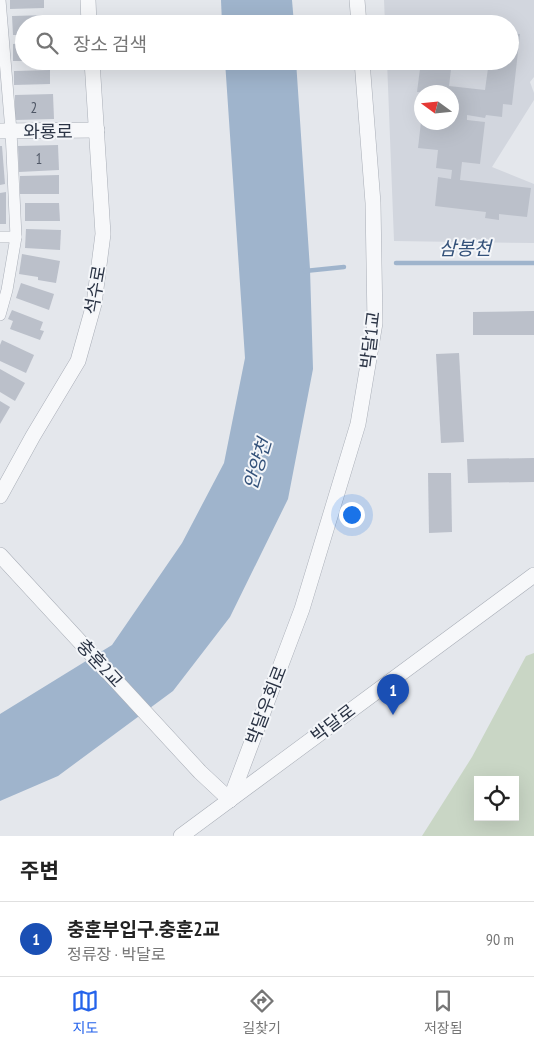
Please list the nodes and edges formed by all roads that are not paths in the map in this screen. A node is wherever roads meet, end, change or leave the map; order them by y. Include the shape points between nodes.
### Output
1 (0, 0) edge
2 (88, 0) edge
3 (357, 0) edge
4 (89, 15) edge
5 (358, 15) edge
6 (1, 29) edge
7 (93, 70) edge
8 (363, 70) edge
9 (97, 130) junction
10 (5, 131) edge
11 (0, 237) edge
12 (16, 237) junction
13 (0, 315) edge
14 (0, 496) edge
15 (0, 555) edge
16 (534, 575) edge
17 (302, 610) joint
18 (230, 800) junction
19 (181, 836) edge

1 - 6 street
2 - 4 street
3 - 5 street
6 - 10 street
7 - 9 street, 석수로
8 - 17 street, 박달1교 via 373,203 375,323 358,424
9 - 10 street, 와룡로
9 - 14 street, 석수로 via 103,234 94,304 78,361
10 - 12 street
11 - 12 street
12 - 13 street
15 - 18 street, 충훈2교 via 200,772
16 - 18 street, 박달로
17 - 18 street, 박달우회로
18 - 19 street, 박달로

